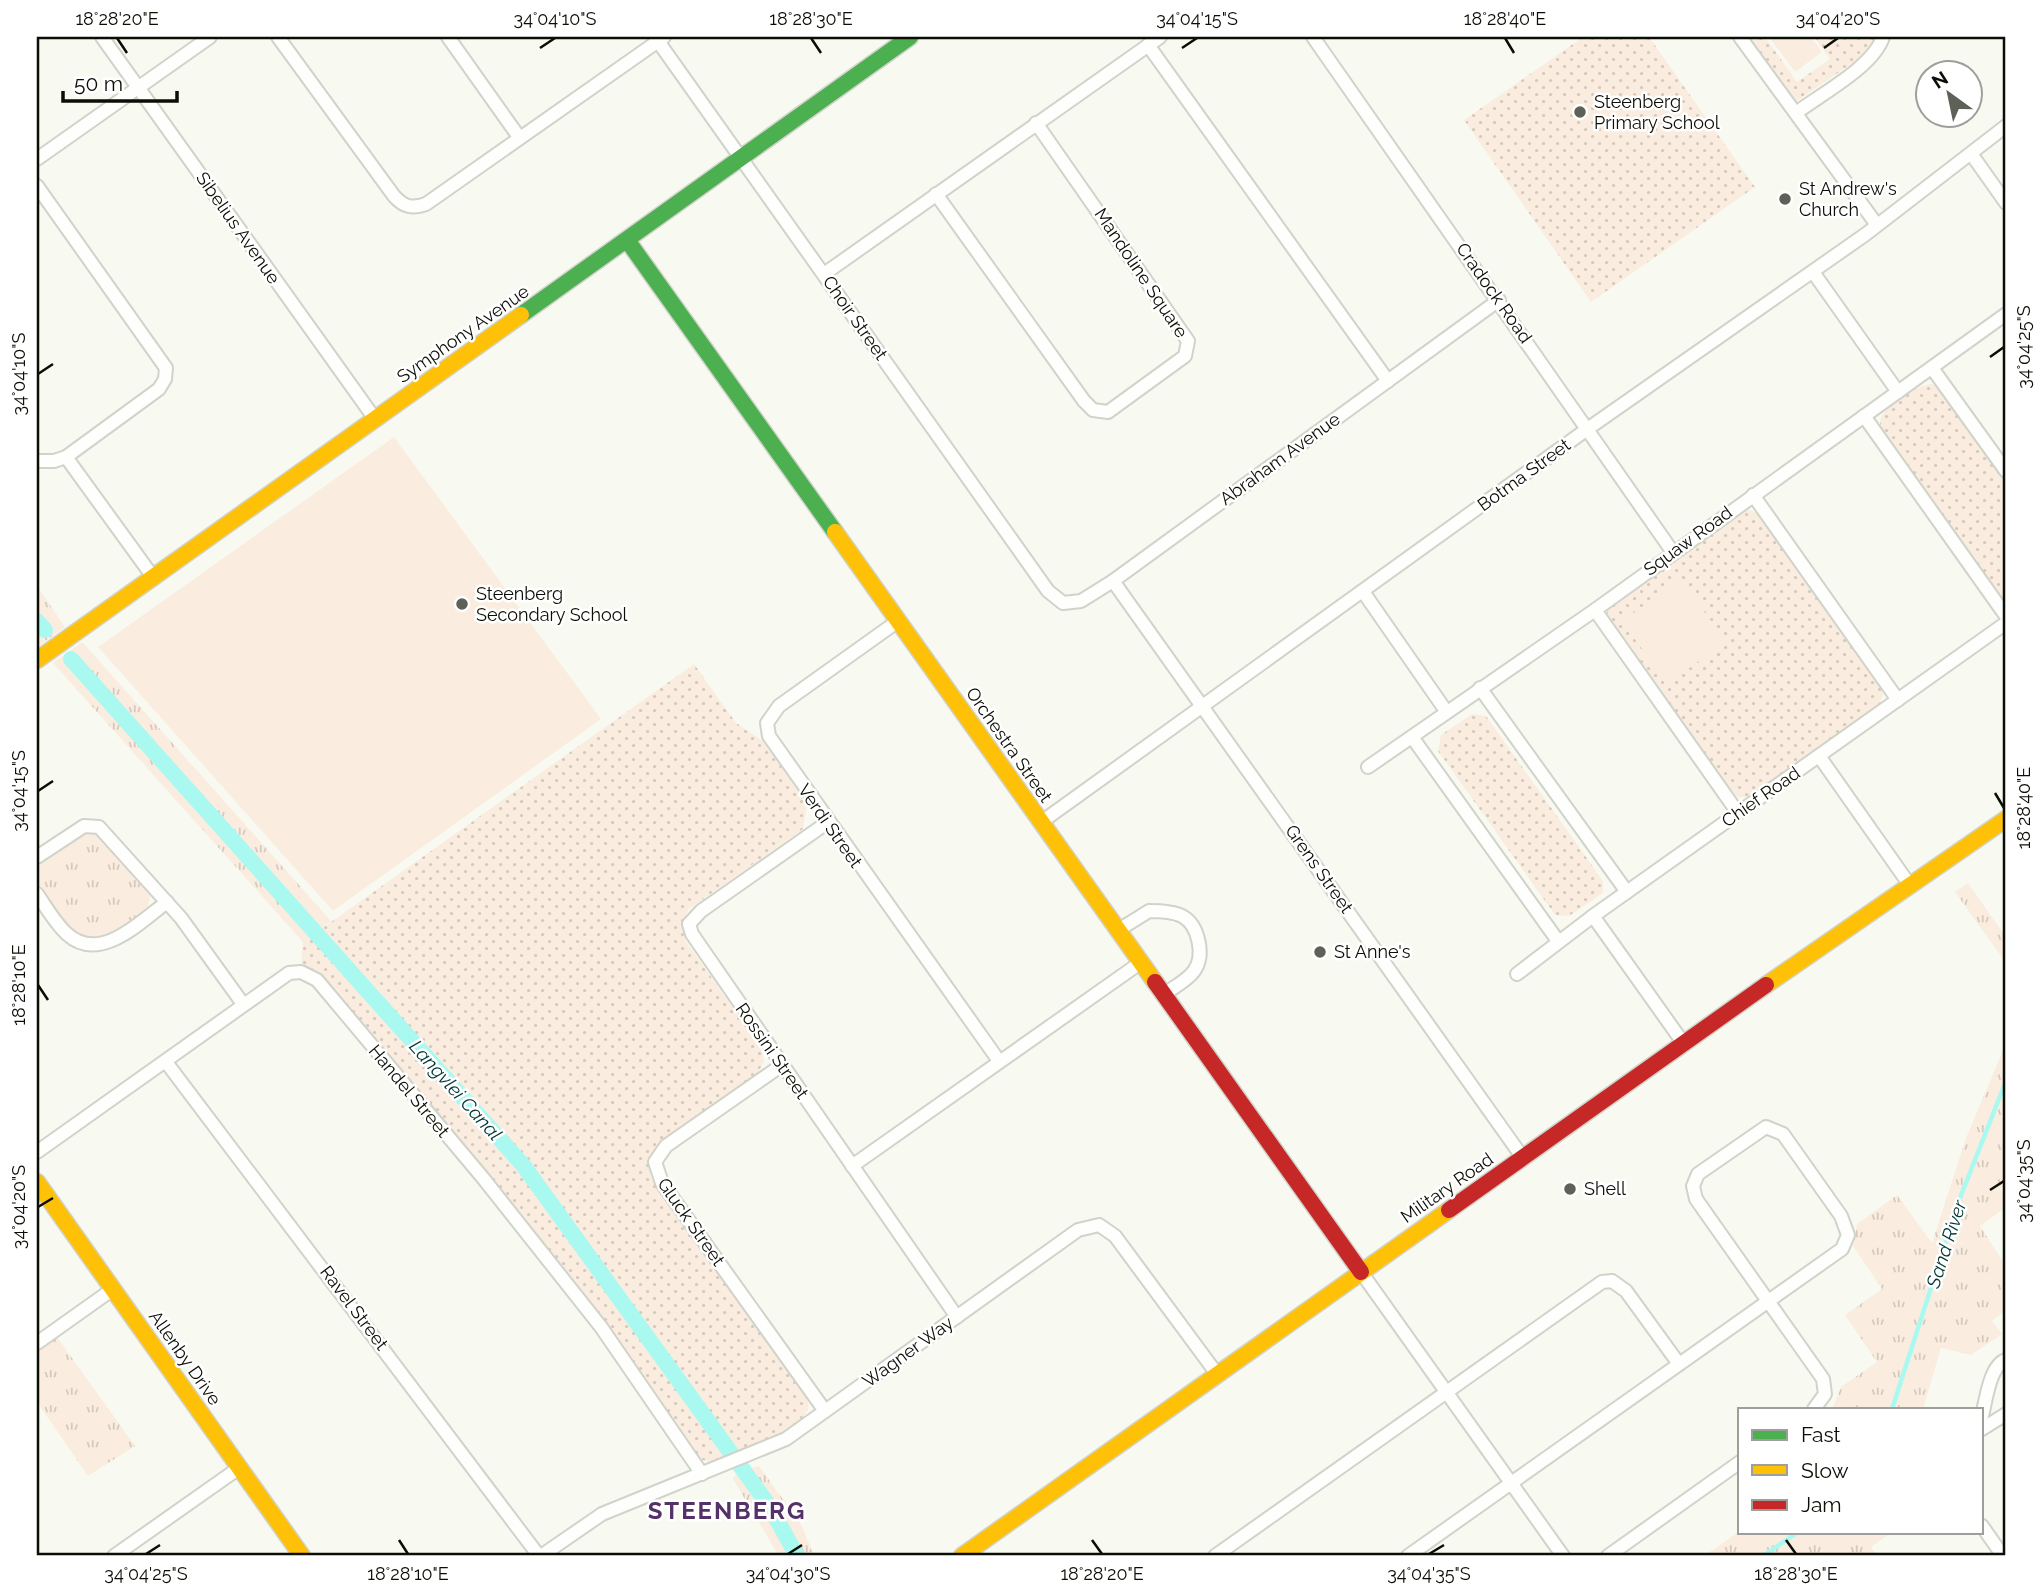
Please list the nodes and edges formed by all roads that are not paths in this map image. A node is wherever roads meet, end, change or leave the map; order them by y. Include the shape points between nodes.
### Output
1 (102, 37) edge
2 (210, 37) edge
3 (278, 37) edge
4 (448, 37) edge
5 (910, 37) edge
6 (1160, 37) edge
7 (1313, 37) edge
8 (1740, 37) edge
9 (1883, 37) edge
10 (659, 38) edge
11 (1149, 45) junction
12 (138, 88) junction
13 (1796, 113) junction
14 (1036, 123) junction
15 (2006, 126) edge
16 (519, 137) junction
17 (1972, 155) junction
18 (741, 157) junction
19 (37, 159) edge
20 (37, 186) edge
21 (936, 194) junction
22 (2006, 203) edge
23 (1877, 225) junction
24 (627, 240) junction
25 (1813, 272) junction
26 (824, 274) junction
27 (1499, 300) junction
28 (2006, 314) edge
29 (1932, 368) junction
30 (1388, 381) junction
31 (1898, 392) junction
32 (1864, 416) junction
33 (375, 419) junction
34 (1586, 430) junction
35 (66, 457) junction
36 (37, 461) edge
37 (2006, 471) edge
38 (1753, 495) junction
39 (1672, 551) junction
40 (153, 577) junction
41 (1113, 581) junction
42 (1364, 593) junction
43 (1055, 598) joint
44 (1595, 610) junction
45 (2006, 616) edge
46 (898, 621) junction
47 (2006, 623) edge
48 (41, 657) edge
49 (1480, 688) junction
50 (1898, 700) junction
51 (1204, 705) junction
52 (1446, 711) junction
53 (1412, 737) junction
54 (1819, 756) junction
55 (1368, 767) dead end
56 (2006, 809) edge
57 (1738, 813) junction
58 (2006, 819) edge
59 (828, 822) junction
60 (1040, 823) junction
61 (1954, 853) junction
62 (37, 857) edge
63 (1909, 884) junction
64 (1627, 892) junction
65 (37, 894) edge
66 (167, 902) junction
67 (1593, 916) junction
68 (1117, 931) junction
69 (1559, 941) junction
70 (1140, 963) junction
71 (1517, 974) dead end
72 (1163, 995) junction
73 (243, 1004) junction
74 (1684, 1044) junction
75 (999, 1061) junction
76 (166, 1062) junction
77 (782, 1065) junction
78 (37, 1152) edge
79 (1523, 1158) junction
80 (852, 1166) junction
81 (37, 1182) edge
82 (1361, 1272) junction
83 (113, 1289) junction
84 (1770, 1301) junction
85 (957, 1317) junction
86 (37, 1343) edge
87 (2006, 1360) edge
88 (1679, 1364) junction
89 (1217, 1374) junction
90 (1446, 1391) junction
91 (1815, 1408) edge
92 (825, 1411) junction
93 (1983, 1412) edge
94 (2006, 1414) edge
95 (1983, 1428) edge
96 (1738, 1463) edge
97 (239, 1468) junction
98 (702, 1474) junction
99 (1511, 1483) junction
100 (1983, 1527) edge
101 (114, 1556) edge
102 (302, 1556) edge
103 (540, 1556) edge
104 (962, 1556) edge
105 (1216, 1556) edge
106 (1408, 1556) edge
107 (1563, 1556) edge
108 (1608, 1556) edge
109 (2003, 1556) edge

1 - 12 street, Sibelius Avenue
2 - 12 street
3 - 16 street via 394,196 408,207 426,205
4 - 16 street
5 - 18 street, Symphony Avenue
6 - 11 street
7 - 27 street, Cradock Road
8 - 13 street
9 - 13 street via 1864,63
10 - 16 street
10 - 18 street, Choir Street
11 - 14 street
11 - 30 street
12 - 19 street
12 - 33 street, Sibelius Avenue
13 - 23 street
14 - 21 street
14 - 21 street, Mandoline Square via 1188,341 1185,356 1108,412 1093,410 1084,401
15 - 17 street, Botma Street
17 - 22 street
17 - 23 street, Botma Street
18 - 24 street, Symphony Avenue
18 - 26 street, Choir Street
20 - 35 street via 166,368 159,389
21 - 26 street
23 - 25 street, Botma Street
24 - 33 street, Symphony Avenue
24 - 46 street, Orchestra Street
25 - 31 street
25 - 34 street, Botma Street
26 - 43 street, Choir Street
27 - 30 street, Abraham Avenue
27 - 34 street, Cradock Road
28 - 29 street, Squaw Road
29 - 31 street, Squaw Road
29 - 37 street
30 - 41 street, Abraham Avenue
31 - 32 street, Squaw Road
32 - 38 street, Squaw Road
32 - 45 street
33 - 40 street, Symphony Avenue
34 - 39 street, Cradock Road
34 - 42 street, Botma Street
35 - 36 street
35 - 40 street
38 - 39 street, Squaw Road
38 - 50 street
39 - 44 street, Squaw Road
40 - 48 street, Symphony Avenue
41 - 43 street, Abraham Avenue via 1081,601 1063,603
41 - 51 street, Grens Street
42 - 51 street, Botma Street
42 - 52 street
44 - 49 street, Squaw Road
44 - 57 street
46 - 59 street, Verdi Street via 779,706 767,723 775,747
46 - 60 street, Orchestra Street
47 - 50 street, Chief Road
49 - 52 street, Squaw Road
49 - 64 street
50 - 54 street, Chief Road
51 - 60 street, Botma Street
51 - 79 street, Grens Street
52 - 53 street, Squaw Road
53 - 55 street, Squaw Road
53 - 69 street
54 - 57 street, Chief Road
54 - 63 street
56 - 61 street, Military Road
57 - 64 street, Chief Road
58 - 61 street, Military Road
59 - 75 street, Verdi Street
59 - 77 street, Rossini Street via 701,911 690,924 696,943
60 - 68 street, Orchestra Street
61 - 63 street, Military Road
62 - 66 street via 84,826 99,827
63 - 74 street, Military Road
64 - 67 street, Chief Road
65 - 66 street via 64,932 84,944 108,943
66 - 73 street
67 - 69 street, Chief Road
67 - 74 street
68 - 70 street, Orchestra Street
68 - 72 street via 1149,911 1187,920 1199,940 1196,966
69 - 71 street, Chief Road
70 - 72 street, Orchestra Street
70 - 75 street
72 - 82 street, Orchestra Street
73 - 76 street, Handel Street
73 - 98 street, Handel Street via 289,974 301,972 317,980 601,1327
74 - 79 street, Military Road
75 - 80 street
76 - 78 street, Handel Street
76 - 103 street, Ravel Street
77 - 80 street, Rossini Street
77 - 92 street, Gluck Street via 666,1146 655,1162 662,1183
79 - 82 street, Military Road
80 - 85 street, Rossini Street
81 - 83 street, Allenby Drive
82 - 89 street, Military Road
82 - 90 street
83 - 86 street
83 - 97 street, Allenby Drive
84 - 84 street via 1847,1242 1841,1216 1777,1129 1766,1127 1698,1174 1693,1186 1696,1199
84 - 88 street
84 - 91 street via 1823,1379 1825,1394
85 - 89 street, Wagner Way via 1078,1230 1099,1225 1115,1236
85 - 92 street, Wagner Way
87 - 93 street via 1996,1367
88 - 90 street via 1626,1291 1612,1281 1602,1282
88 - 99 street
89 - 104 street, Military Road
90 - 99 street
90 - 105 street
92 - 98 street, Wagner Way via 776,1445
94 - 95 street
96 - 108 street
97 - 101 street
97 - 102 street, Allenby Drive
98 - 103 street, Wagner Way via 603,1514
99 - 106 street
99 - 107 street
100 - 109 street

